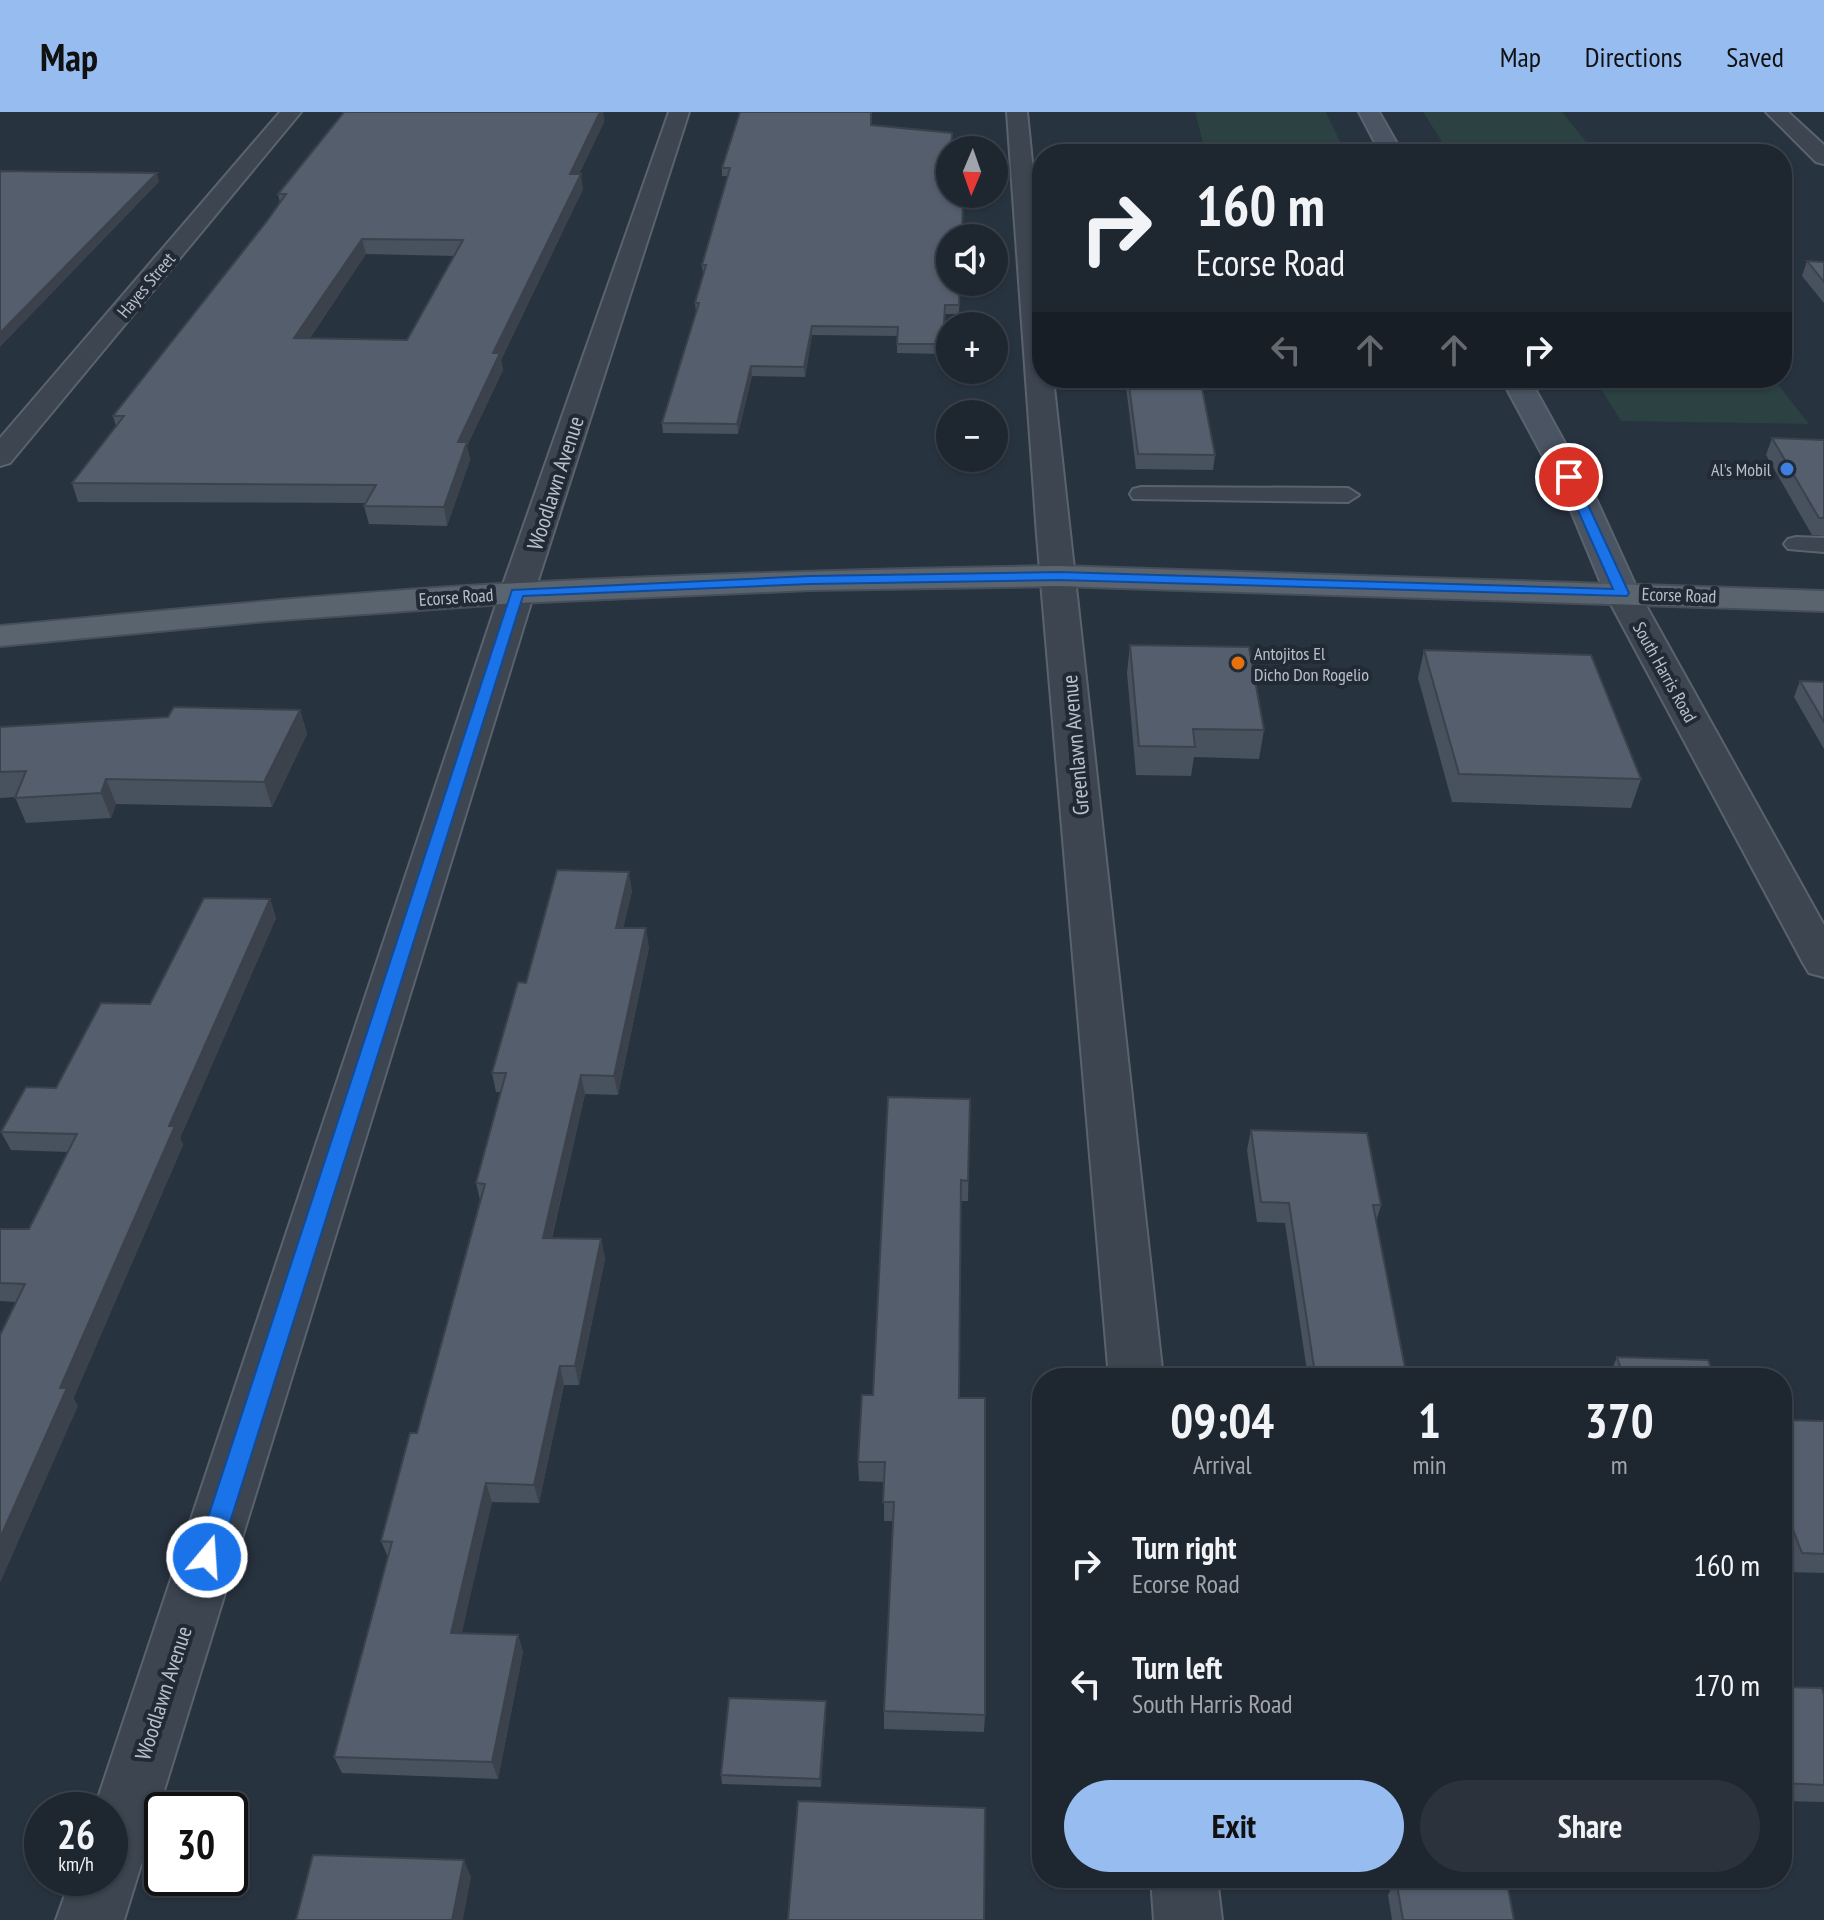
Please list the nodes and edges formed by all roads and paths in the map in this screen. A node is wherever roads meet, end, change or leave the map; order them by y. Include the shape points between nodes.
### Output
1 (291, 112) edge
2 (679, 112) edge
3 (1017, 112) edge
4 (1369, 112) edge
5 (1776, 112) edge
6 (1387, 144) edge
7 (1824, 157) edge
8 (1032, 278) edge
9 (1042, 388) edge
10 (1520, 388) edge
11 (0, 457) edge
12 (1141, 494) dead end
13 (1348, 495) dead end
14 (1796, 544) dead end
15 (1824, 545) edge
16 (1059, 576) junction
17 (517, 593) junction
18 (1622, 593) junction
19 (1824, 601) edge
20 (0, 636) edge
21 (1824, 963) edge
22 (1135, 1368) edge
23 (128, 1803) edge
24 (1185, 1888) edge
25 (98, 1896) edge
26 (90, 1920) edge
27 (1188, 1920) edge

1 - 11 street, Hayes Street
2 - 17 street, Woodlawn Avenue
3 - 8 street, Greenlawn Avenue
4 - 6 main road
5 - 7 street
9 - 16 street, Greenlawn Avenue
10 - 18 main road, South Harris Road via 1582,501
12 - 13 lane
14 - 15 lane
16 - 17 main road, Ecorse Road
16 - 18 main road, Ecorse Road
16 - 22 street, Greenlawn Avenue
17 - 20 main road, Ecorse Road
17 - 23 street, Woodlawn Avenue
18 - 19 main road, Ecorse Road
18 - 21 street, South Harris Road
24 - 27 street
25 - 26 street

